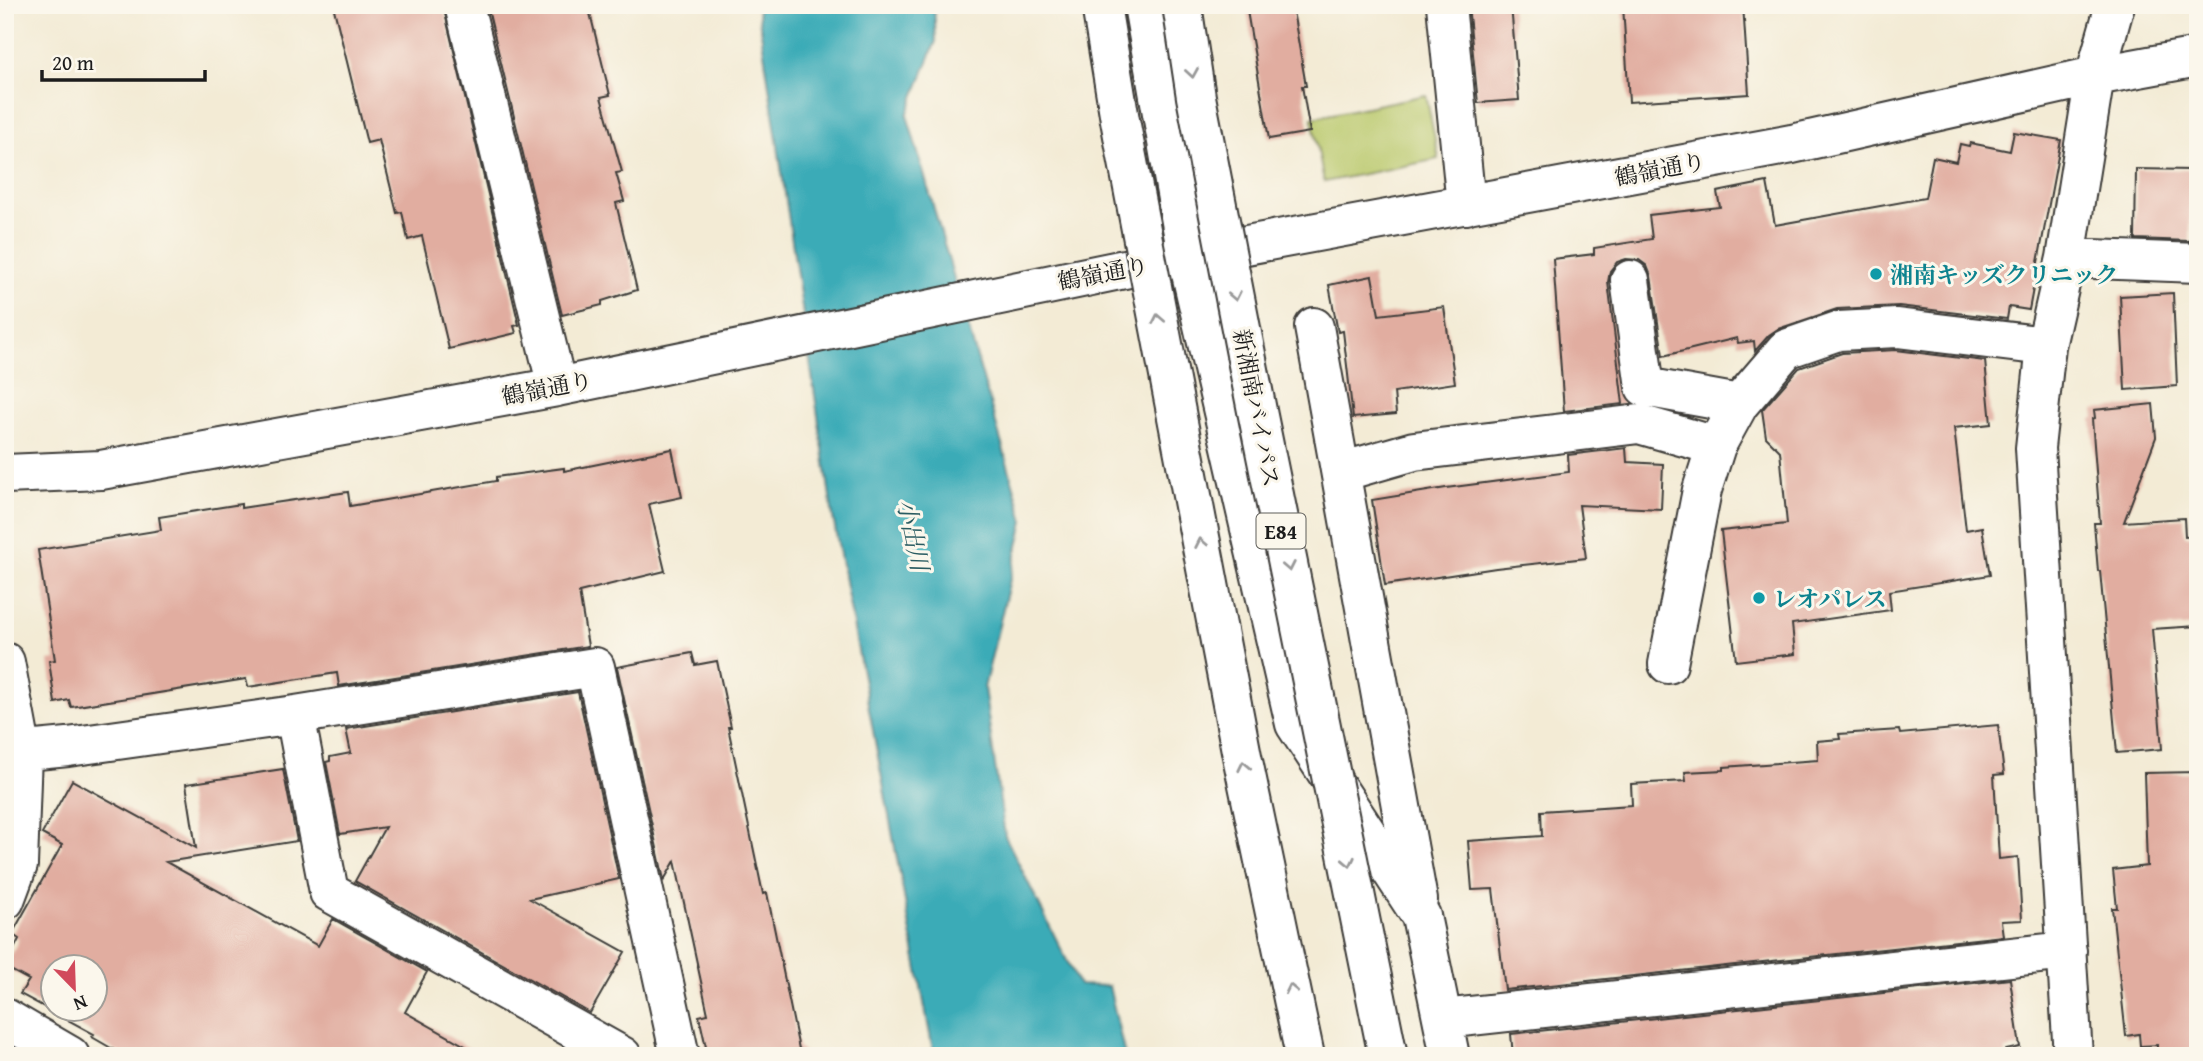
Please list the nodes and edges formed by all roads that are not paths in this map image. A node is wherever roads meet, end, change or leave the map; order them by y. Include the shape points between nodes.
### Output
1 (464, 5) edge
2 (1101, 5) edge
3 (1143, 5) edge
4 (1182, 5) edge
5 (1446, 5) edge
6 (2115, 5) edge
7 (2198, 57) edge
8 (2095, 76) junction
9 (1466, 205) junction
10 (1187, 256) junction
11 (2066, 258) junction
12 (2198, 263) edge
13 (1630, 280) dead end
14 (1314, 327) dead end
15 (2046, 346) junction
16 (557, 387) junction
17 (1740, 404) junction
18 (1716, 446) junction
19 (1341, 472) junction
20 (5, 474) edge
21 (5, 662) edge
22 (1668, 664) dead end
23 (295, 715) junction
24 (13, 753) edge
25 (5, 901) edge
26 (1421, 916) junction
27 (2067, 951) junction
28 (5, 1018) edge
29 (1443, 1019) junction
30 (70, 1056) edge
31 (622, 1056) edge
32 (680, 1056) edge
33 (1305, 1056) edge
34 (1388, 1056) edge
35 (1450, 1056) edge
36 (2073, 1056) edge

1 - 16 main road
33 -> 2 main road, bridge via 1242,756
3 - 10 main road
4 -> 34 main road, 新湘南バイパス / E84, bridge via 1261,430
5 - 9 main road
6 - 8 main road
7 - 8 main road, 鶴嶺通り
8 - 9 main road, 鶴嶺通り via 1792,144
8 - 11 main road
9 - 10 main road, 鶴嶺通り
10 - 16 main road, 鶴嶺通り
10 - 26 main road via 1295,724
11 - 12 main road
11 - 15 main road
13 - 17 main road via 1645,387
14 - 19 main road
15 - 17 main road via 1898,328 1838,331 1786,349
15 - 27 main road via 2035,448
16 - 20 main road, 鶴嶺通り via 100,470
17 - 18 main road
18 - 19 main road via 1639,424 1414,452
18 - 22 main road via 1702,491
19 - 26 main road
21 - 24 main road
23 - 24 main road
23 - 31 main road via 329,892
23 - 32 main road via 595,667
24 - 25 main road via 18,865
26 - 29 main road
27 - 29 main road
27 - 36 main road
28 - 30 main road
29 - 35 main road

